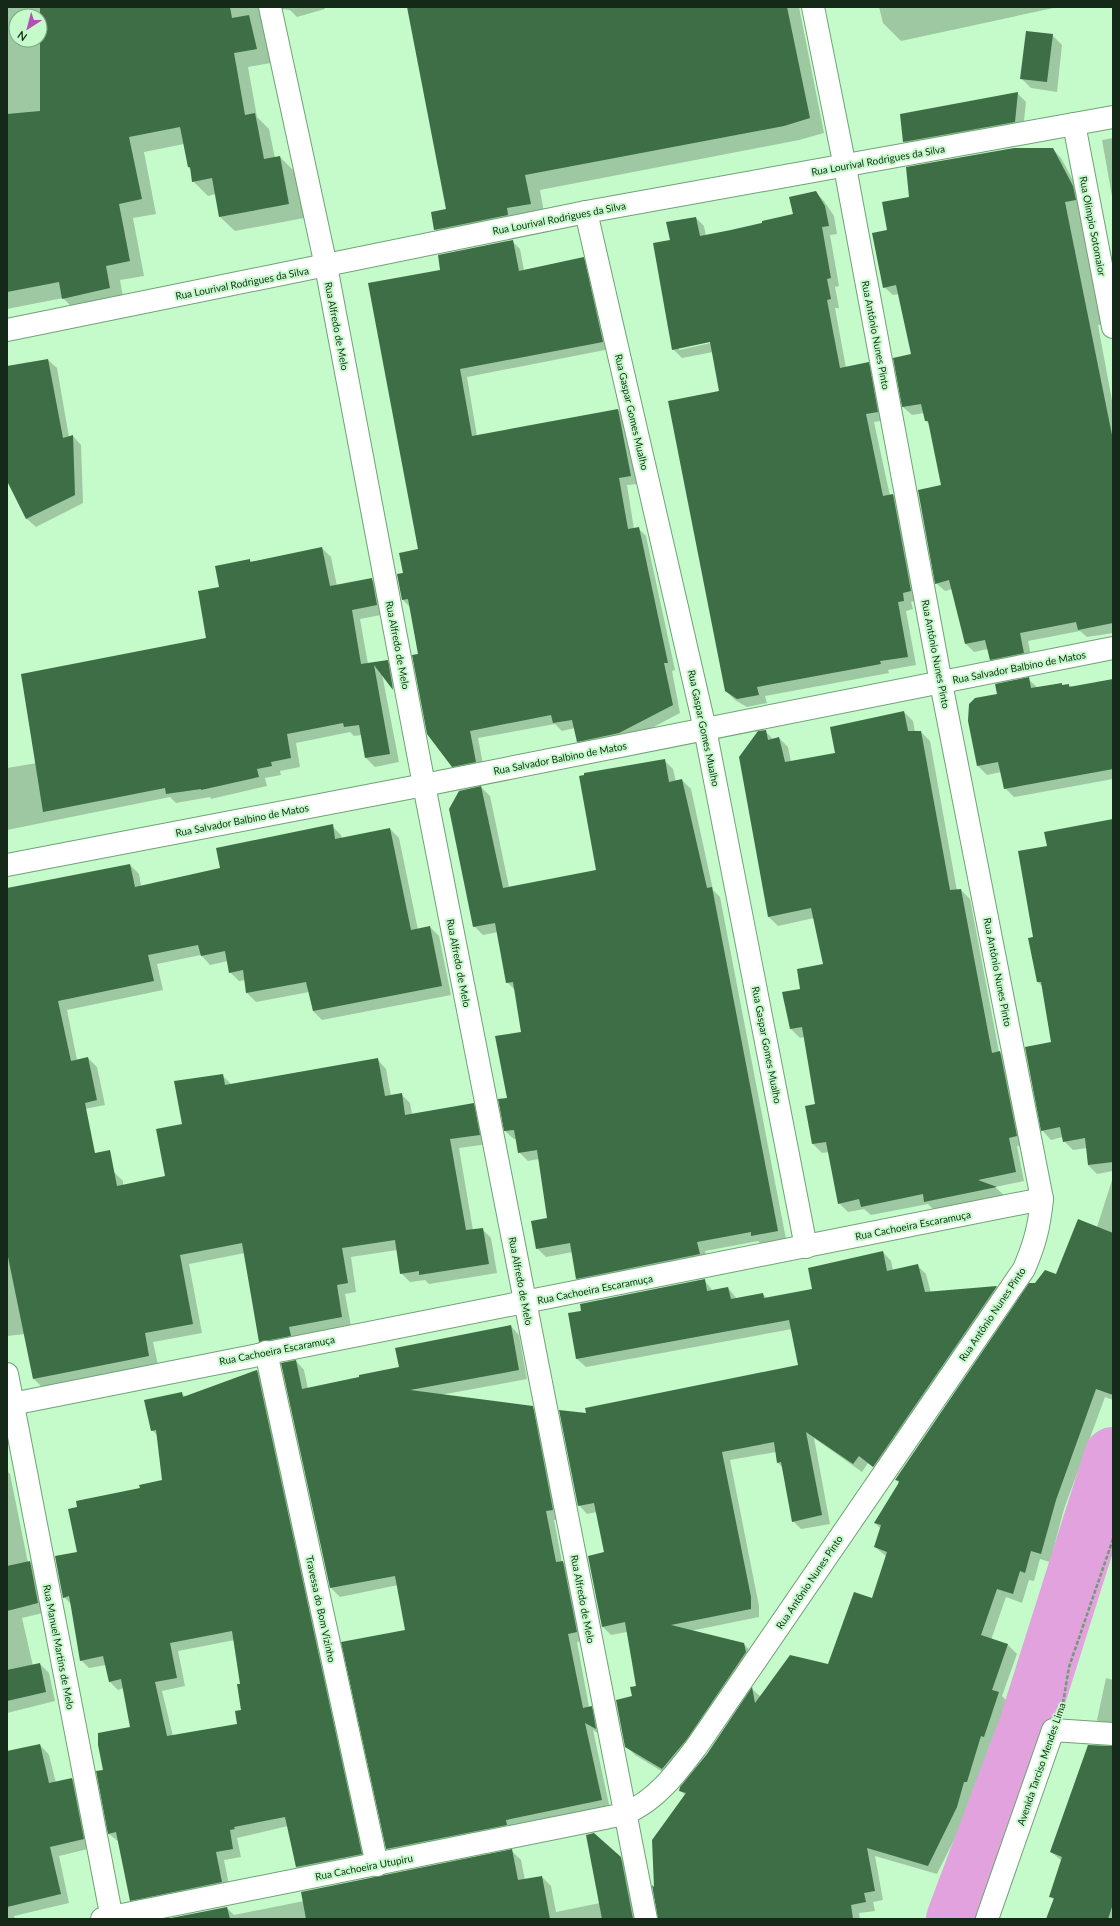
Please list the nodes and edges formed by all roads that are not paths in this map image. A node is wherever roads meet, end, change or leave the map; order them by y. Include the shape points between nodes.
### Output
1 (270, 7) edge
2 (813, 7) edge
3 (1113, 117) edge
4 (1074, 124) junction
5 (845, 167) junction
6 (586, 212) junction
7 (326, 266) junction
8 (1113, 327) edge
9 (7, 330) edge
10 (1113, 648) edge
11 (941, 683) junction
12 (705, 729) junction
13 (424, 785) junction
14 (7, 865) edge
15 (1042, 1199) junction
16 (806, 1247) junction
17 (525, 1302) junction
18 (266, 1352) junction
19 (7, 1374) edge
20 (10, 1404) edge
21 (1113, 1734) edge
22 (626, 1814) junction
23 (377, 1865) junction
24 (108, 1918) edge
25 (646, 1919) edge
26 (987, 1919) edge

1 - 7 street, Rua Alfredo de Melo
2 - 5 street, Rua Antônio Nunes Pinto
3 - 4 street, Rua Lourival Rodrigues da Silva
4 - 5 street, Rua Lourival Rodrigues da Silva
4 - 8 street, Rua Olímpio Sotomaior
5 - 6 street, Rua Lourival Rodrigues da Silva
5 - 11 street, Rua Antônio Nunes Pinto
6 - 7 street, Rua Lourival Rodrigues da Silva
6 - 12 street, Rua Gaspar Gomes Mualho
7 - 9 street, Rua Lourival Rodrigues da Silva
7 - 13 street, Rua Alfredo de Melo
10 - 11 street, Rua Salvador Balbino de Matos
11 - 12 street, Rua Salvador Balbino de Matos
11 - 15 street, Rua Antônio Nunes Pinto
12 - 13 street, Rua Salvador Balbino de Matos
12 - 16 street, Rua Gaspar Gomes Mualho
13 - 14 street, Rua Salvador Balbino de Matos
13 - 17 street, Rua Alfredo de Melo
15 - 16 street, Rua Cachoeira Escaramuça
15 - 22 street, Rua Antônio Nunes Pinto via 1040,1225 1035,1244 1019,1276 688,1758 644,1804
16 - 17 street, Rua Cachoeira Escaramuça
17 - 18 street, Rua Cachoeira Escaramuça
17 - 22 street, Rua Alfredo de Melo
18 - 20 street, Rua Cachoeira Escaramuça
18 - 23 street, Travessa do Bom Vizinho
19 - 20 street, Rua Manuel Martins de Melo
20 - 24 street, Rua Manuel Martins de Melo
21 - 26 street, Avenida Tarciso Mendes Lima via 1053,1730
22 - 23 street, Rua Cachoeira Utupiru
22 - 25 street, Rua Alfredo de Melo
23 - 24 street, Rua Cachoeira Utupiru

